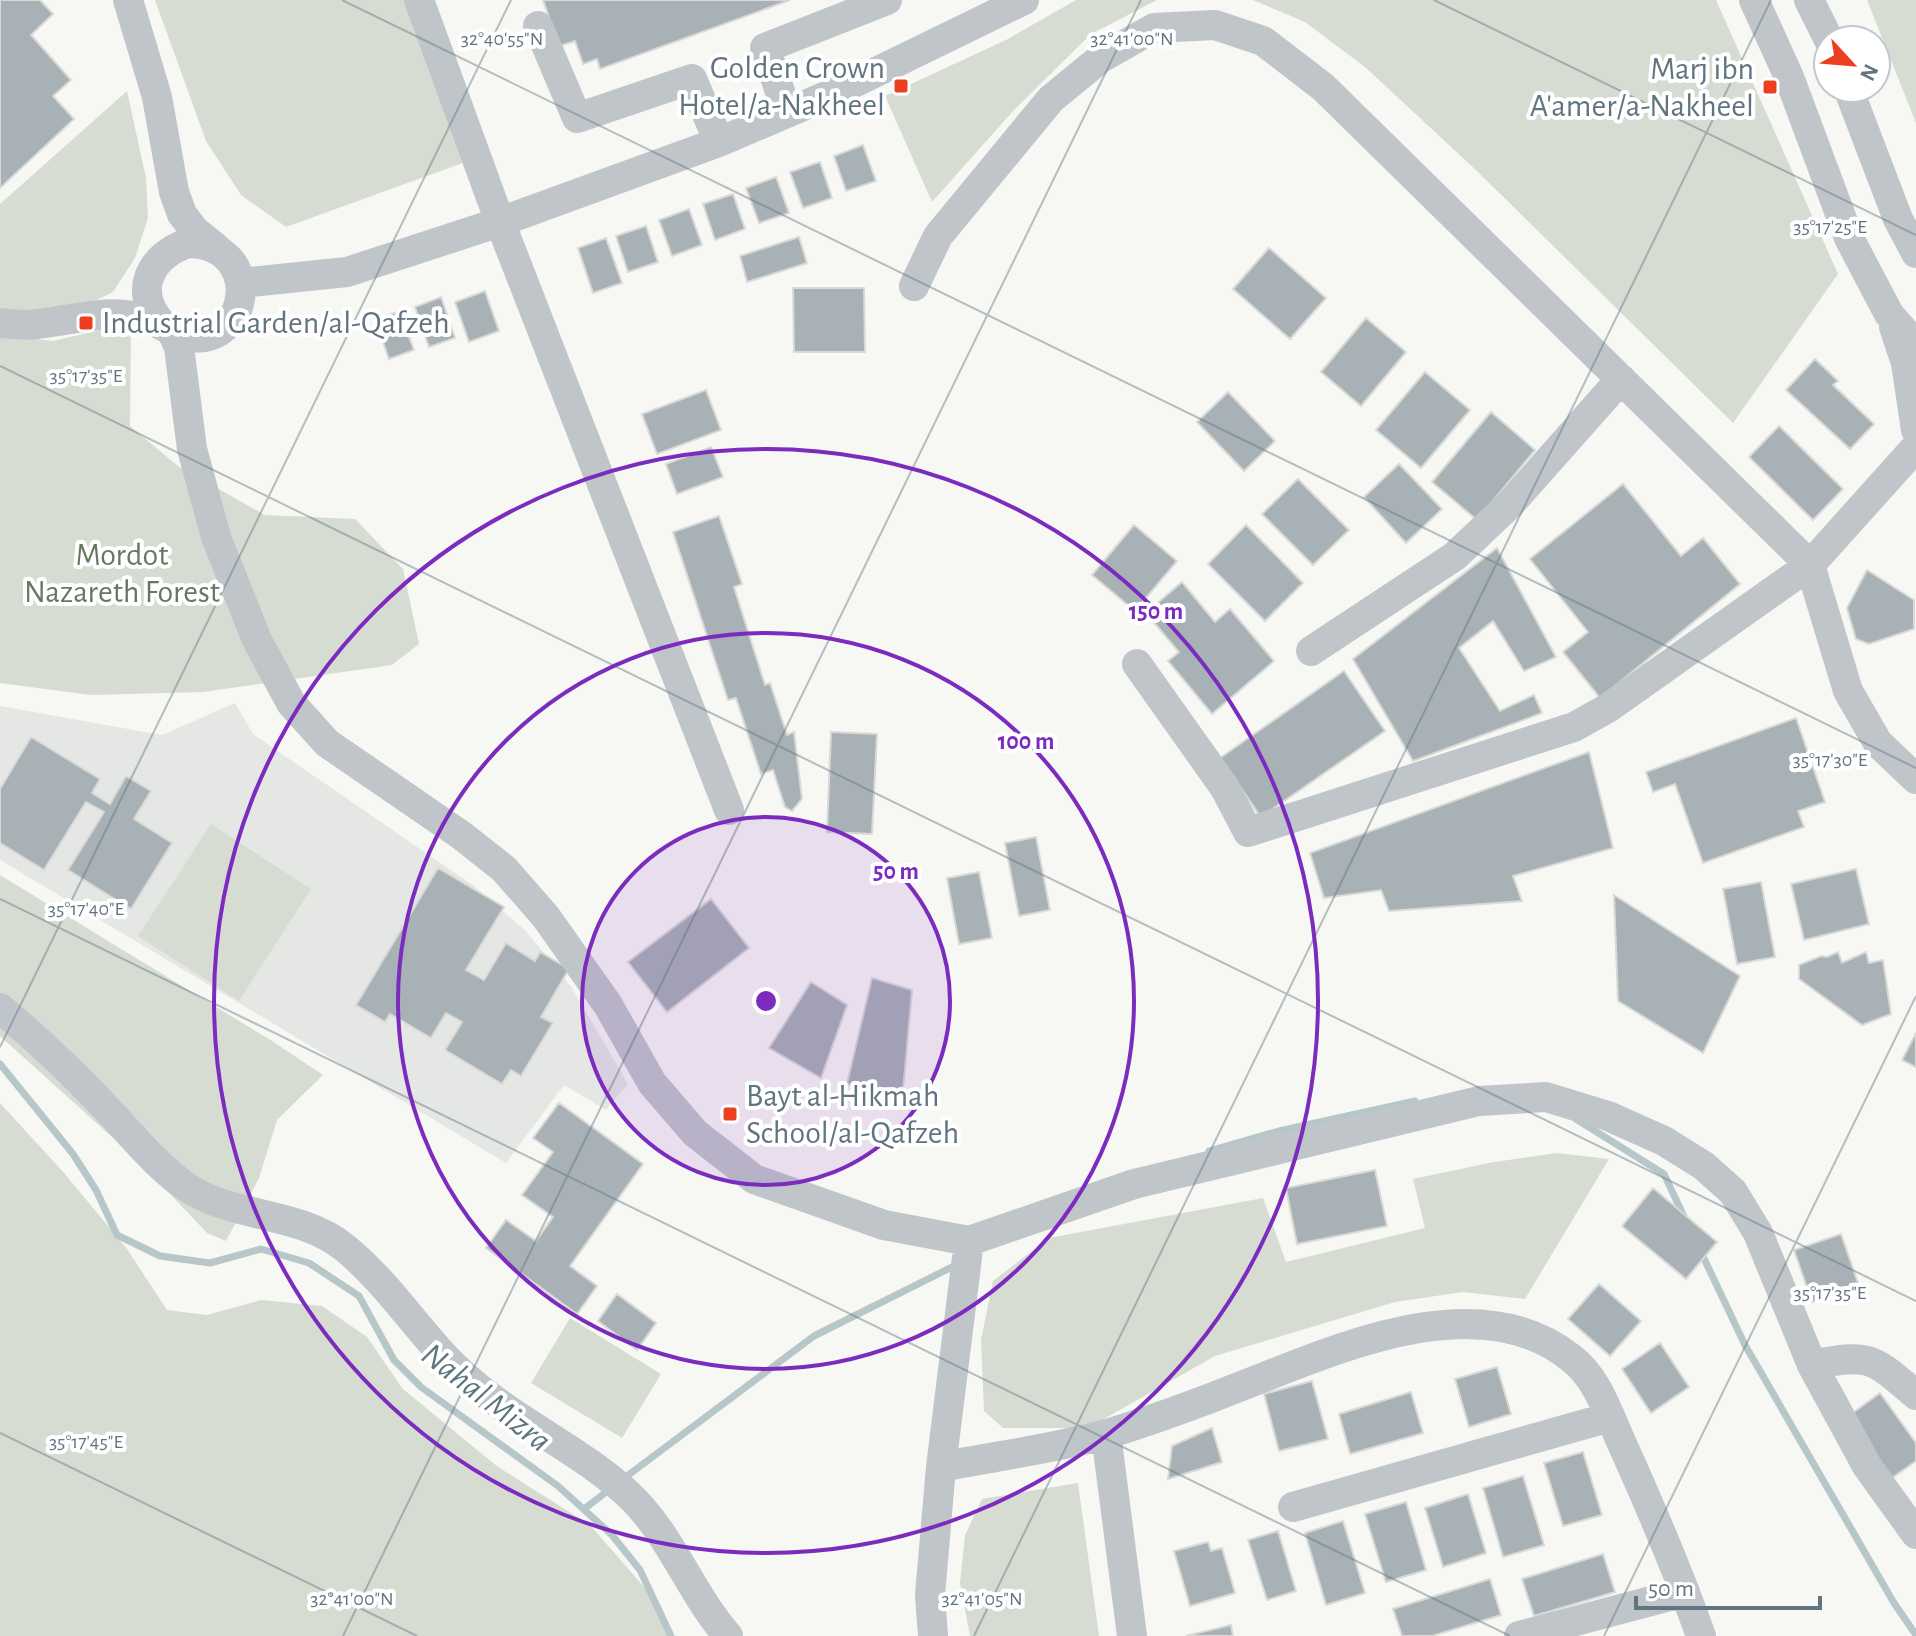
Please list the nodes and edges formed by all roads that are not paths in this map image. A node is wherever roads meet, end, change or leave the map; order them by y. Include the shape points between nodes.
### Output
1 (128, 0) edge
2 (419, 0) edge
3 (887, 0) edge
4 (1024, 0) edge
5 (1754, 0) edge
6 (1809, 0) edge
7 (1821, 24) edge
8 (538, 26) dead end
9 (1854, 104) edge
10 (787, 112) junction
11 (719, 142) junction
12 (174, 192) junction
13 (500, 222) junction
14 (216, 248) junction
15 (1916, 253) edge
16 (154, 268) junction
17 (241, 283) junction
18 (914, 286) dead end
19 (95, 314) junction
20 (1889, 314) junction
21 (0, 323) edge
22 (168, 330) junction
23 (210, 335) junction
24 (1916, 345) edge
25 (1621, 379) junction
26 (187, 409) junction
27 (1916, 430) edge
28 (1916, 447) edge
29 (1810, 565) junction
30 (1311, 651) dead end
31 (1137, 664) dead end
32 (1916, 779) edge
33 (729, 810) dead end
34 (0, 1008) edge
35 (969, 1241) junction
36 (1812, 1365) junction
37 (1916, 1395) edge
38 (1610, 1417) junction
39 (1106, 1434) junction
40 (941, 1467) junction
41 (1293, 1507) dead end
42 (1916, 1534) edge
43 (1685, 1592) junction
44 (728, 1636) edge
45 (933, 1636) edge
46 (1132, 1636) edge
47 (1519, 1636) edge
48 (1701, 1636) edge

1 - 12 street via 157,97
2 - 13 street
3 - 10 street via 765,48
4 - 10 street
5 - 20 street via 1849,238
6 - 7 street
8 - 11 street via 577,118 692,79
9 - 15 street
10 - 11 street
11 - 13 street
12 - 14 street via 182,214
12 - 16 street via 170,237
13 - 17 street via 347,272
13 - 33 street
14 - 16 street via 188,243
14 - 17 street via 237,269
16 - 19 street
16 - 22 street via 148,300
17 - 23 street via 235,315
18 - 25 street via 938,236 1051,99 1101,58 1154,28 1215,25 1263,41 1323,87
19 - 21 street via 35,325
19 - 22 street via 130,314
20 - 24 street
20 - 27 street via 1906,363
22 - 23 street via 197,338
22 - 26 street via 179,347
23 - 26 street via 189,376
25 - 29 street
25 - 30 street via 1511,503 1455,556
26 - 35 street via 216,537 257,640 291,703 327,743 504,869 546,917 608,1005 652,1083 695,1133 754,1179 884,1225
28 - 29 street
29 - 31 street via 1574,727 1248,832 1225,788
29 - 32 street via 1848,691 1878,743
34 - 44 street via 181,1183 222,1203 326,1235 369,1268 463,1376 632,1498
35 - 36 street via 1134,1184 1479,1101 1546,1097 1664,1141 1733,1192 1758,1233
35 - 40 street
36 - 37 street via 1868,1358
36 - 42 street via 1867,1466
38 - 39 street via 1592,1379 1537,1335 1499,1327 1439,1325 1355,1342
38 - 41 street
38 - 43 street
39 - 40 street
39 - 46 street
40 - 45 street via 930,1595
43 - 47 street
43 - 48 street

